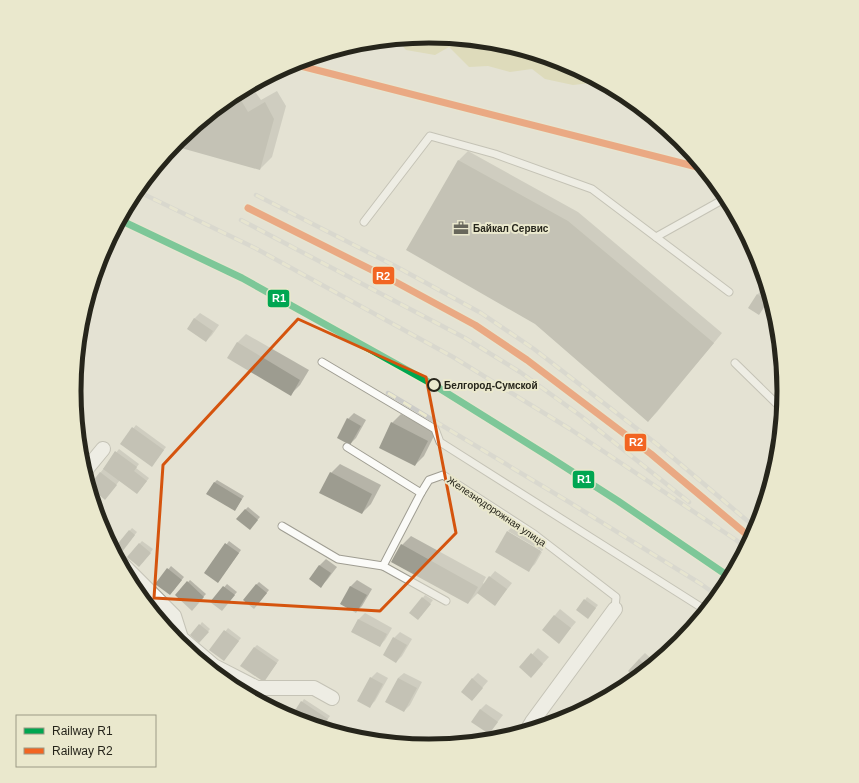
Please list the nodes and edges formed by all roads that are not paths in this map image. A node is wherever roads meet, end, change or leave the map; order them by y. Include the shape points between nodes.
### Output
1 (721, 201) edge
2 (364, 222) dead end
3 (656, 237) junction
4 (729, 292) dead end
5 (322, 362) dead end
6 (735, 363) dead end
7 (777, 405) edge
8 (347, 447) dead end
9 (103, 449) dead end
10 (89, 465) edge
11 (421, 493) junction
12 (282, 526) dead end
13 (383, 566) junction
14 (135, 577) edge
15 (446, 601) dead end
16 (703, 608) edge
17 (615, 609) joint
18 (180, 635) edge
19 (216, 667) edge
20 (332, 698) dead end
21 (530, 725) edge

1 - 3 lane
2 - 3 lane via 430,136 495,154 592,189
3 - 4 lane
5 - 16 lane via 435,429 440,442
6 - 7 lane
8 - 11 lane
9 - 10 street
11 - 13 lane
11 - 17 lane, Железнодорожная улица via 429,480 443,475 534,534 616,597
12 - 13 lane via 338,558
13 - 15 lane
14 - 18 street via 174,616
17 - 21 street
19 - 20 street via 257,688 314,688

